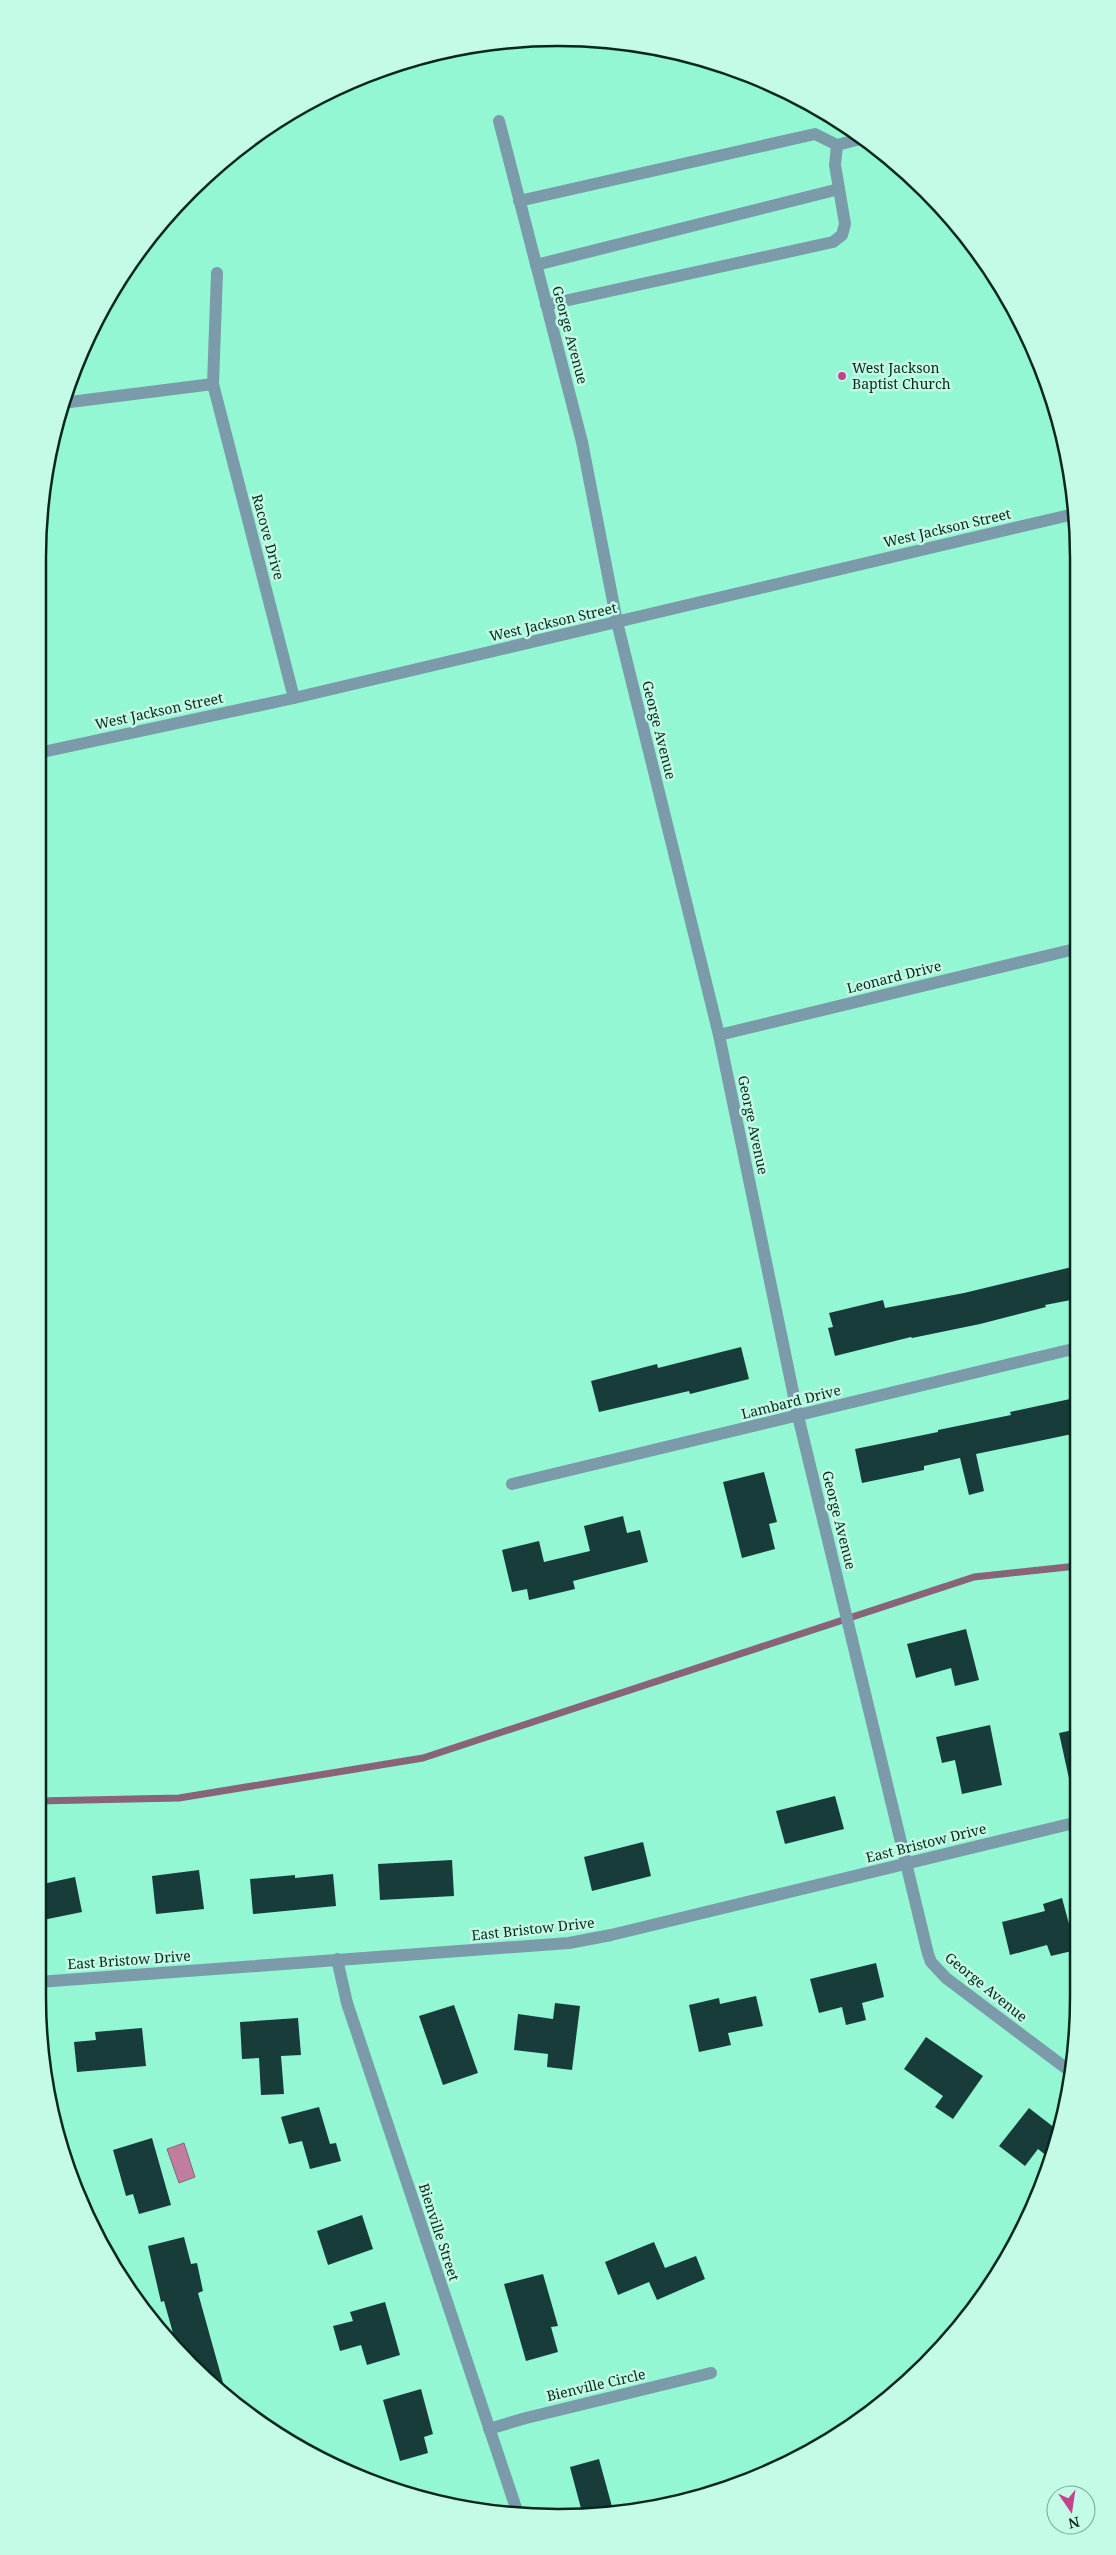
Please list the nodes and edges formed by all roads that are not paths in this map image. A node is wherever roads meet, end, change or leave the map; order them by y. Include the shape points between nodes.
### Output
1 (499, 121) dead end
2 (854, 141) edge
3 (837, 145) junction
4 (839, 189) junction
5 (519, 201) junction
6 (536, 265) junction
7 (217, 273) dead end
8 (546, 305) junction
9 (213, 384) junction
10 (71, 402) edge
11 (1068, 515) edge
12 (617, 622) junction
13 (294, 698) junction
14 (46, 751) edge
15 (1070, 950) edge
16 (719, 1035) junction
17 (1070, 1350) edge
18 (798, 1416) junction
19 (512, 1484) dead end
20 (1070, 1824) edge
21 (905, 1864) junction
22 (337, 1959) junction
23 (46, 1981) edge
24 (1065, 2067) edge
25 (711, 2373) dead end
26 (489, 2429) junction
27 (516, 2507) edge

1 - 5 street, George Avenue
2 - 3 street
3 - 4 street via 835,165
3 - 5 street via 815,134
4 - 6 street
4 - 8 street via 845,224 842,235 833,242
5 - 6 street, George Avenue
6 - 8 street, George Avenue
7 - 9 street, Racove Drive
8 - 12 street, George Avenue via 582,442
9 - 10 street
9 - 13 street, Racove Drive
11 - 12 street, West Jackson Street
12 - 13 street, West Jackson Street
12 - 16 street, George Avenue
13 - 14 street, West Jackson Street
15 - 16 street, Leonard Drive
16 - 18 street, George Avenue
17 - 18 street, Lambard Drive
18 - 19 street, Lambard Drive
18 - 21 street, George Avenue
20 - 21 street, East Bristow Drive
21 - 22 street, East Bristow Drive via 590,1940
21 - 24 street, George Avenue via 928,1954 937,1970
22 - 23 street, East Bristow Drive
22 - 26 street, Bienville Street via 347,2003
25 - 26 street, Bienville Circle
26 - 27 street, Bienville Street

